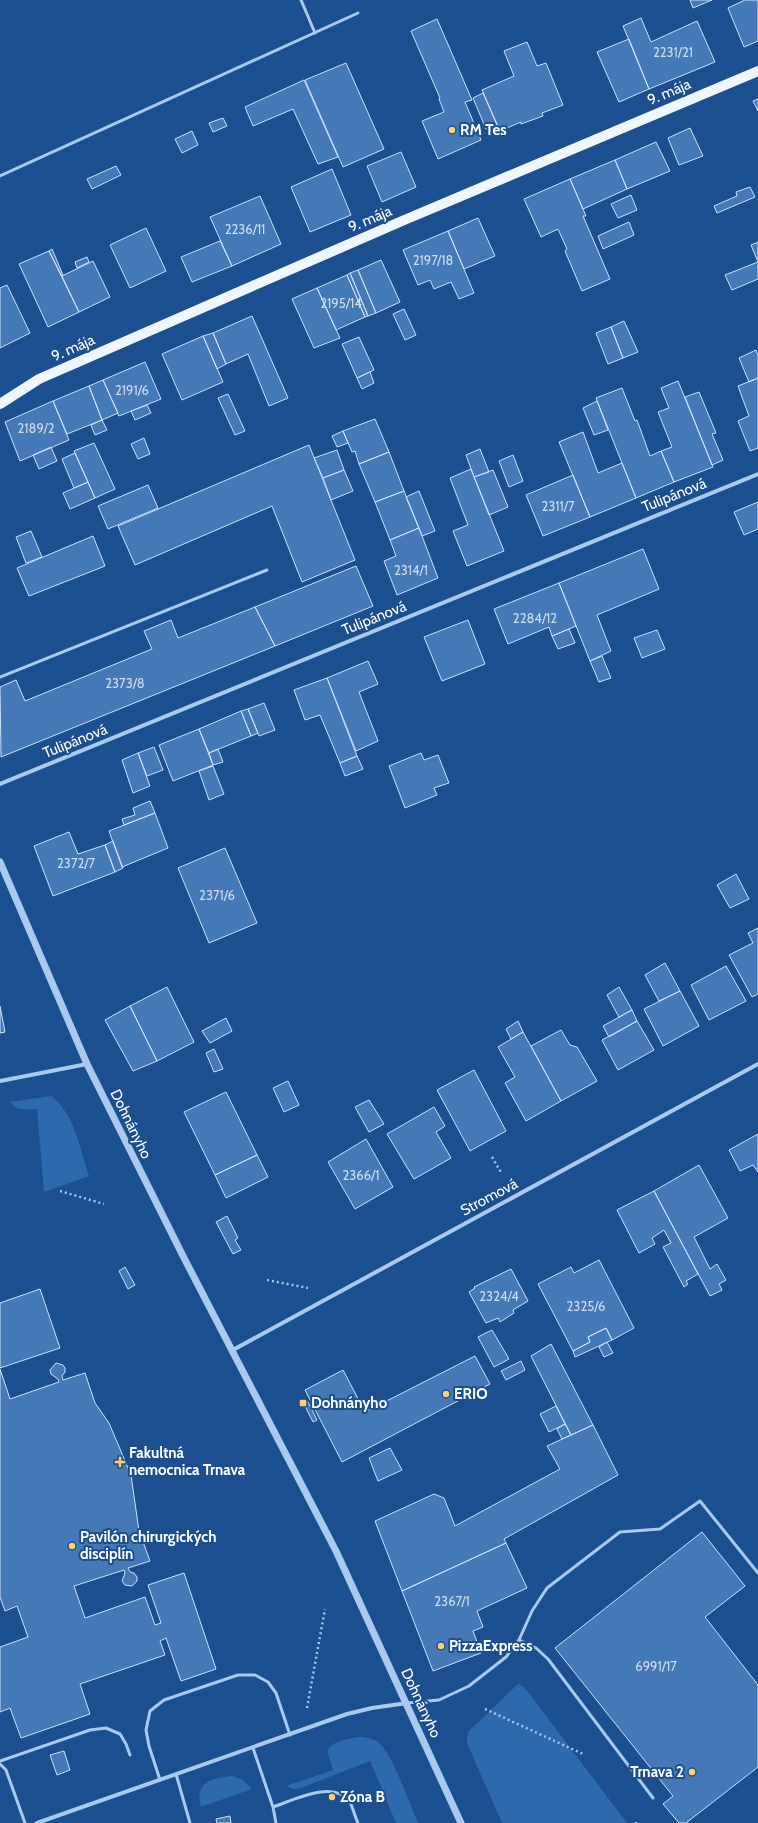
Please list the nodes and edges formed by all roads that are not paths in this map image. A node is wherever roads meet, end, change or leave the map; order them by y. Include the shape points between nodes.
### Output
1 (302, 0) edge
2 (358, 13) dead end
3 (315, 33) junction
4 (758, 71) edge
5 (0, 176) edge
6 (0, 404) edge
7 (758, 474) edge
8 (267, 570) dead end
9 (0, 677) edge
10 (0, 784) edge
11 (0, 862) edge
12 (87, 1064) junction
13 (758, 1064) edge
14 (0, 1081) edge
15 (231, 1351) junction
16 (758, 1573) edge
17 (519, 1640) junction
18 (407, 1703) junction
19 (290, 1735) junction
20 (253, 1748) junction
21 (130, 1755) dead end
22 (0, 1762) edge
23 (176, 1774) junction
24 (160, 1780) junction
25 (653, 1798) dead end
26 (273, 1807) junction
27 (25, 1823) edge
28 (37, 1823) edge
29 (188, 1823) edge
30 (276, 1823) edge
31 (358, 1823) edge
32 (462, 1823) edge

1 - 3 lane
2 - 3 lane
3 - 5 lane
4 - 6 main road, 9. mája via 409,218 39,379
7 - 10 street, Tulipánová
8 - 9 lane
11 - 12 street, Dohnányho
12 - 14 street
12 - 15 street, Dohnányho
13 - 15 street, Stromová
15 - 18 street, Dohnányho via 336,1551
16 - 17 lane via 700,1501 660,1529 620,1532 547,1588 532,1611
17 - 18 lane via 506,1657 469,1686 439,1700
17 - 25 lane via 536,1648 548,1659
18 - 19 street via 353,1713
18 - 32 street, Dohnányho
19 - 20 street
19 - 24 lane via 276,1693 268,1682 255,1675 238,1675 164,1700 150,1711 146,1730
20 - 23 street
20 - 26 lane
21 - 22 lane via 120,1734 106,1728 90,1730
22 - 27 lane via 6,1770
23 - 24 street
23 - 29 lane
24 - 28 street
26 - 30 lane
26 - 31 lane via 327,1791 341,1794 350,1803

